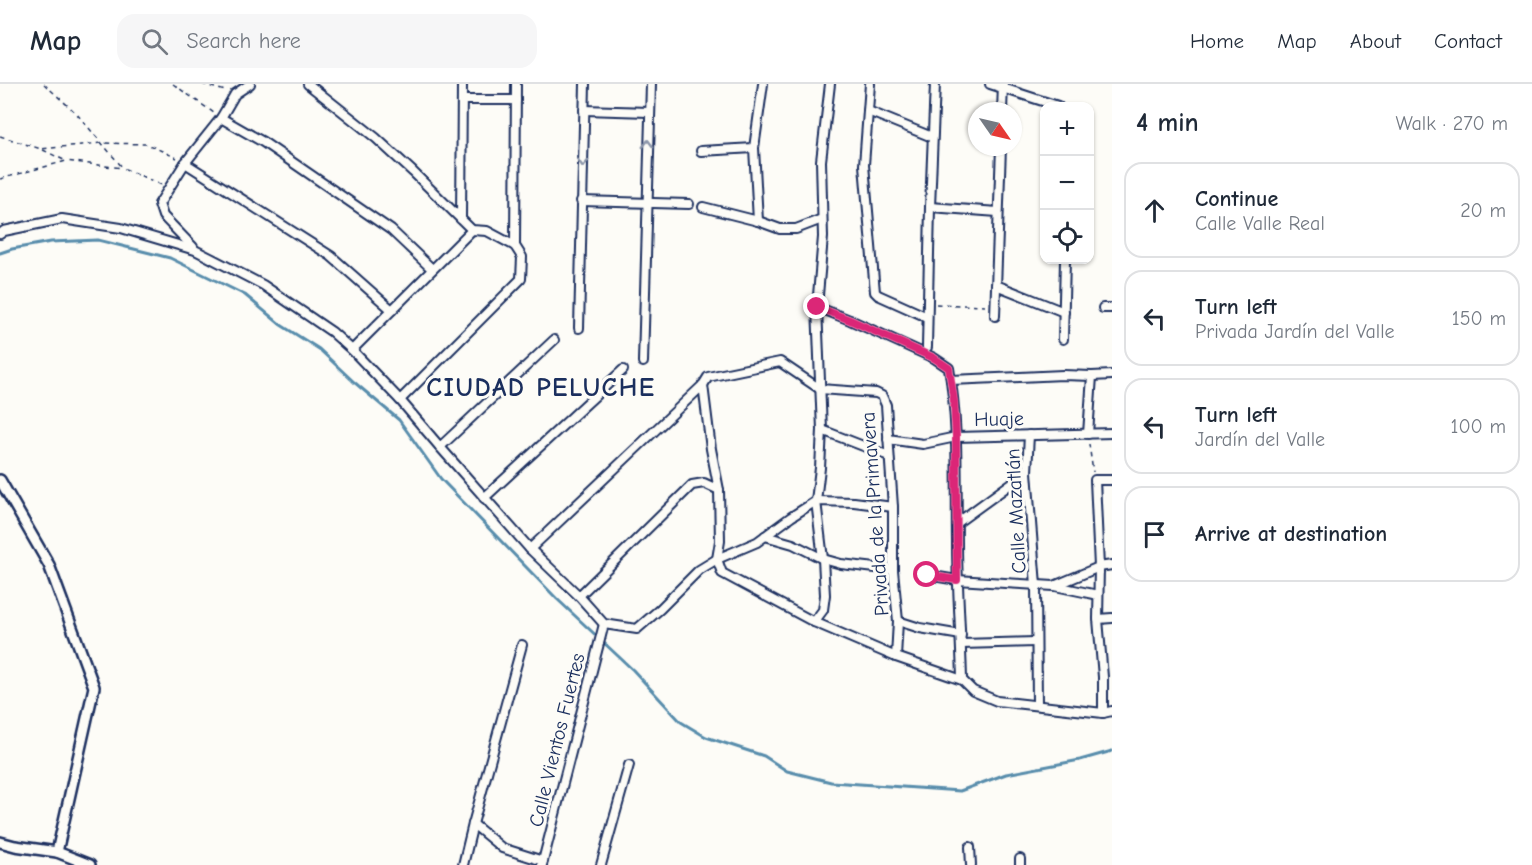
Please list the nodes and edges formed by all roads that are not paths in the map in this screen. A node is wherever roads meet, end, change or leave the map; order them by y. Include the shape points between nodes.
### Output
1 (250, 84) edge
2 (308, 84) edge
3 (462, 84) edge
4 (516, 84) edge
5 (585, 84) edge
6 (651, 84) edge
7 (764, 84) edge
8 (830, 84) edge
9 (870, 84) edge
10 (935, 84) edge
11 (990, 84) edge
12 (1003, 86) edge
13 (462, 100) junction
14 (516, 100) junction
15 (1002, 102) edge
16 (1047, 102) edge
17 (585, 110) junction
18 (868, 111) junction
19 (649, 112) junction
20 (221, 118) junction
21 (933, 137) junction
22 (754, 148) junction
23 (701, 151) dead end
24 (1001, 156) edge
25 (185, 163) junction
26 (581, 201) junction
27 (647, 203) junction
28 (689, 204) dead end
29 (703, 207) dead end
30 (930, 207) junction
31 (999, 212) junction
32 (461, 219) junction
33 (822, 219) junction
34 (758, 221) junction
35 (472, 230) junction
36 (0, 234) edge
37 (515, 246) junction
38 (195, 249) junction
39 (1065, 264) edge
40 (432, 269) junction
41 (996, 285) junction
42 (817, 307) junction
43 (1103, 308) dead end
44 (1112, 308) edge
45 (392, 310) junction
46 (995, 311) road end
47 (1064, 312) junction
48 (927, 317) junction
49 (579, 328) dead end
50 (1063, 339) dead end
51 (554, 340) dead end
52 (927, 347) dead end
53 (352, 350) junction
54 (643, 362) dead end
55 (623, 370) dead end
56 (1112, 375) edge
57 (1092, 376) junction
58 (951, 380) junction
59 (703, 385) junction
60 (820, 389) junction
61 (400, 400) junction
62 (822, 430) junction
63 (1112, 433) edge
64 (1088, 434) junction
65 (1029, 435) junction
66 (956, 437) junction
67 (888, 439) junction
68 (440, 447) junction
69 (890, 456) junction
70 (1027, 472) junction
71 (0, 480) edge
72 (1112, 480) edge
73 (719, 490) junction
74 (484, 498) junction
75 (816, 501) junction
76 (893, 507) junction
77 (957, 524) junction
78 (765, 536) junction
79 (530, 549) junction
80 (823, 559) junction
81 (717, 560) junction
82 (1112, 565) edge
83 (1099, 567) junction
84 (894, 570) junction
85 (927, 575) dead end
86 (957, 580) junction
87 (1036, 585) junction
88 (1054, 586) junction
89 (1098, 595) junction
90 (579, 596) junction
91 (1112, 618) edge
92 (1098, 619) junction
93 (898, 621) junction
94 (814, 622) junction
95 (603, 628) junction
96 (961, 640) junction
97 (1035, 642) junction
98 (522, 645) dead end
99 (896, 657) junction
100 (1108, 677) edge
101 (962, 680) junction
102 (1037, 705) junction
103 (1112, 711) edge
104 (1102, 713) junction
105 (629, 765) dead end
106 (472, 824) junction
107 (0, 842) edge
108 (970, 847) dead end
109 (57, 852) junction
110 (543, 863) edge
111 (90, 865) edge
112 (464, 865) edge
113 (601, 865) edge
114 (971, 865) edge

1 - 20 street via 235,94
2 - 32 street via 376,138
3 - 13 street
4 - 14 street
5 - 17 street
6 - 19 street
7 - 22 street
8 - 33 street via 821,161
9 - 18 street
10 - 21 street
11 - 12 street
12 - 15 street
12 - 16 street
13 - 14 street
13 - 32 street
14 - 37 street
17 - 19 street
17 -> 26 street
18 - 21 street
18 - 48 street via 864,165 875,292
27 -> 19 street
20 - 25 street
20 - 40 street via 263,142 391,230
21 - 30 street
22 - 23 street
22 - 34 street
24 - 31 street
25 - 38 street via 159,204 163,216
25 - 45 street via 331,256
26 - 27 street
26 - 49 street
27 - 28 street
27 - 54 street
29 - 34 street
30 - 31 street
30 - 48 street
31 - 41 street
32 - 35 street
33 - 34 street via 795,229 780,229
33 - 42 street
35 - 37 street via 487,231
35 - 40 street
36 - 38 street via 62,219 122,228
37 - 61 street via 522,257 521,279
38 - 53 street via 263,285
39 - 47 street
40 - 45 street
41 - 46 street
41 - 47 street
42 - 58 street via 934,358 949,368
42 - 60 street
43 - 44 street
45 - 53 street
47 - 50 street
48 - 52 street
51 - 68 street
53 - 61 street
55 - 74 street
56 - 57 street
57 - 58 street
57 - 64 street
58 - 66 street
59 - 60 street via 708,377 780,362
59 - 73 street
59 - 79 street
60 - 62 street
60 - 67 street, Privada de la Primavera via 882,396
61 - 68 street
62 - 69 street
62 - 75 street
63 - 64 street, Huaje
64 - 65 street, Huaje
65 - 66 street, Huaje
65 - 70 street, Calle Mazatlán
66 - 67 street, Huaje via 923,444
66 - 77 street
67 - 69 street, Privada de la Primavera
68 - 74 street
69 - 76 street, Privada de la Primavera
70 - 77 street
70 - 87 street, Calle Mazatlán
71 - 109 street via 49,565 94,687
72 - 83 street via 1095,480
73 - 81 street
73 - 90 street via 704,483 692,485
74 - 79 street
75 - 76 street
75 - 78 street
75 - 80 street
76 - 84 street, Privada de la Primavera
77 - 86 street
78 - 80 street
78 - 81 street
79 - 90 street
80 - 84 street
80 - 94 street via 824,604
81 - 94 street via 722,573
81 - 95 street via 699,570 636,629
82 - 83 street
83 - 88 street
83 - 89 street
84 - 93 street, Privada de la Primavera
85 - 86 street
86 - 87 street
86 - 96 street
87 - 88 street
87 - 97 street, Calle Mazatlán
88 - 89 street
89 - 92 street
90 - 95 street
91 - 92 street
92 - 100 street
93 - 96 street
93 - 99 street, Privada de la Primavera
94 - 99 street
95 - 110 street, Calle Vientos Fuertes
96 - 97 street
96 - 101 street
97 - 102 street, Calle Mazatlán
98 - 106 street
99 - 101 street
100 - 104 street
101 - 102 street via 974,691 997,701
102 - 104 street
103 - 104 street
105 - 113 street
106 - 110 street via 502,848
106 - 112 street
107 - 109 street
108 - 114 street
109 - 111 street

